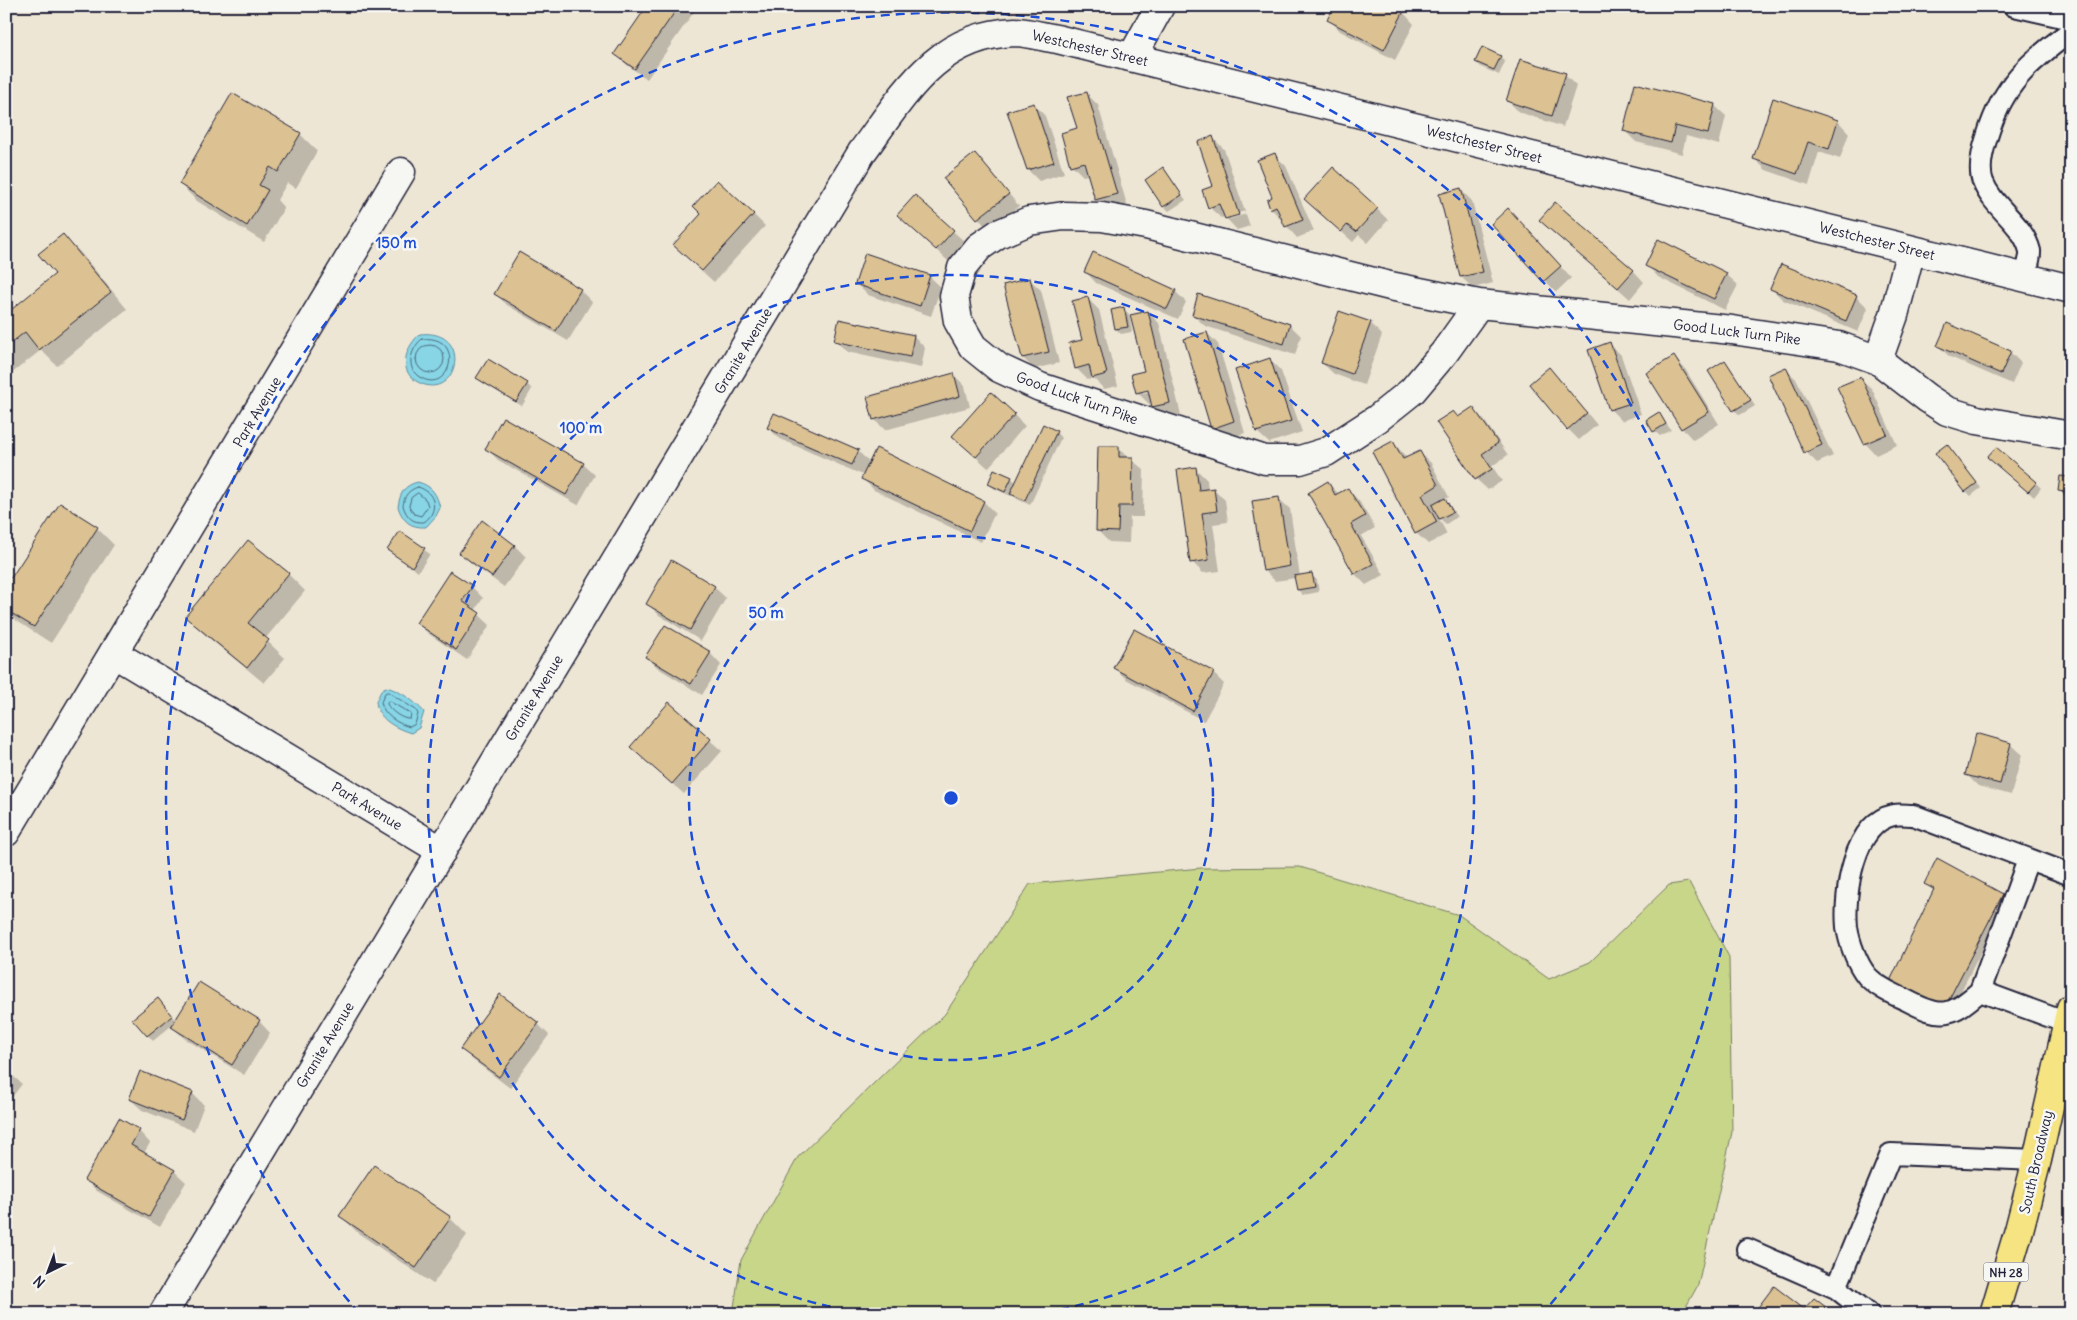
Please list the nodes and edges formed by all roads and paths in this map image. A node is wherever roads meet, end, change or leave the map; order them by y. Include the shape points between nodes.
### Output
1 (1160, 6) edge
2 (2014, 6) edge
3 (2071, 19) edge
4 (2071, 31) edge
5 (1132, 58) junction
6 (910, 86) joint
7 (401, 172) dead end
8 (1911, 250) junction
9 (2025, 277) junction
10 (2071, 289) edge
11 (1479, 304) junction
12 (1878, 360) junction
13 (2071, 436) edge
14 (113, 653) junction
15 (6, 832) edge
16 (442, 851) junction
17 (2028, 860) junction
18 (2071, 875) edge
19 (1980, 991) junction
20 (2069, 1015) edge
21 (2037, 1160) junction
22 (1747, 1249) dead end
23 (1836, 1288) junction
24 (163, 1314) edge
25 (1869, 1314) edge
26 (1994, 1314) edge

1 - 5 street
2 - 3 lane
4 - 9 lane via 2026,67 2006,92 1982,150 1982,180 1996,204 2020,230 2030,252
5 - 6 street, Westchester Street via 1016,32 975,38 939,58
5 - 8 street, Westchester Street
6 - 16 street, Granite Avenue via 862,152
7 - 14 street, Park Avenue
8 - 9 street, Westchester Street
8 - 12 street
9 - 10 street, Westchester Street
11 - 11 street, Good Luck Turn Pike via 1412,391 1377,419 1326,452 1300,460 1265,460 1049,390 998,368 972,347 958,321 954,296 962,268 979,247 998,234 1029,221 1064,216 1146,225 1390,286
11 - 12 street, Good Luck Turn Pike via 1732,330 1839,346
12 - 13 street, Good Luck Turn Pike via 1946,411 1986,422
14 - 15 street, Park Avenue
14 - 16 street, Park Avenue
16 - 24 street, Granite Avenue
17 - 18 lane
17 - 19 lane
17 - 19 lane via 1913,815 1892,815 1876,824 1861,842 1855,857 1847,895 1847,928 1867,976 1887,991 1938,1013 1956,1010
19 - 20 lane
20 - 21 main road, South Broadway / NH 28
21 - 23 lane via 1891,1154
21 - 26 main road, South Broadway / NH 28
22 - 23 lane
23 - 25 lane

